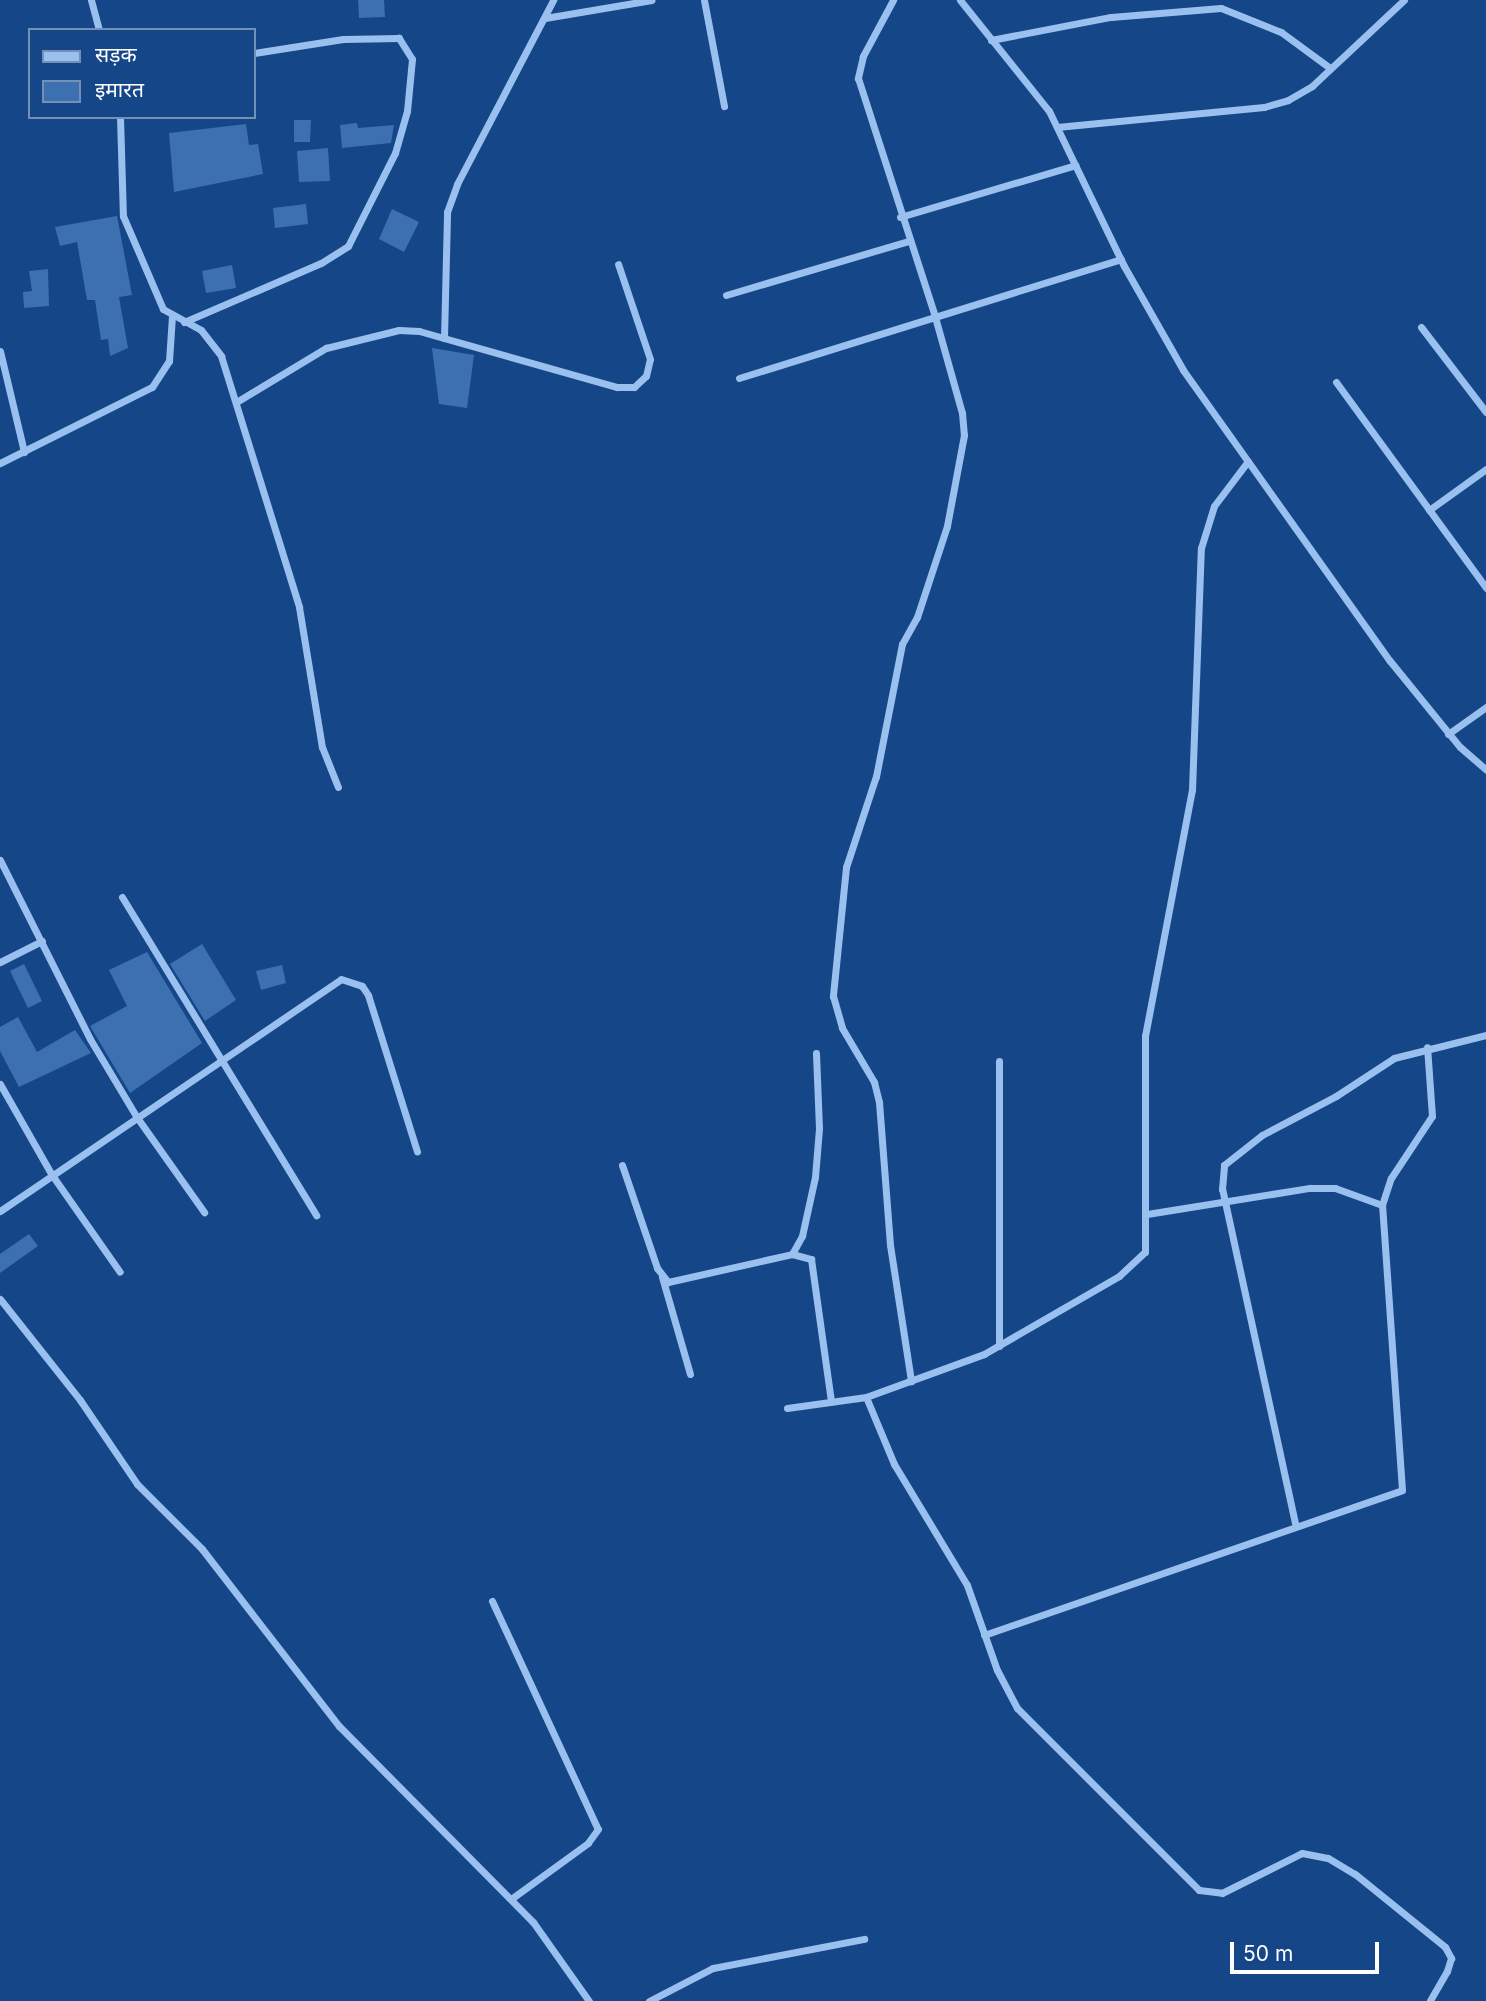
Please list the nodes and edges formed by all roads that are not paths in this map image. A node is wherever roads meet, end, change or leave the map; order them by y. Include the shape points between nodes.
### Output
1 (91, 0) edge
2 (553, 0) edge
3 (651, 0) edge
4 (704, 0) edge
5 (893, 0) edge
6 (960, 0) edge
7 (1404, 0) edge
8 (545, 18) junction
9 (98, 28) edge
10 (991, 40) junction
11 (256, 53) edge
12 (1330, 68) junction
13 (723, 106) dead end
14 (120, 119) edge
15 (1057, 127) junction
16 (1075, 164) junction
17 (900, 217) junction
18 (908, 241) junction
19 (1121, 259) junction
20 (618, 264) dead end
21 (726, 295) dead end
22 (172, 316) junction
23 (935, 317) junction
24 (184, 322) junction
25 (1421, 327) dead end
26 (444, 338) junction
27 (0, 351) edge
28 (739, 378) dead end
29 (1336, 382) dead end
30 (239, 401) junction
31 (1486, 412) edge
32 (24, 452) junction
33 (1248, 461) junction
34 (0, 463) edge
35 (1486, 469) edge
36 (1429, 510) junction
37 (1486, 588) edge
38 (1486, 707) edge
39 (1448, 734) junction
40 (1486, 770) edge
41 (338, 787) dead end
42 (0, 860) edge
43 (122, 897) dead end
44 (42, 941) junction
45 (0, 962) edge
46 (1486, 1035) edge
47 (1427, 1047) junction
48 (816, 1053) dead end
49 (219, 1059) junction
50 (999, 1061) dead end
51 (0, 1084) edge
52 (136, 1116) junction
53 (417, 1151) dead end
54 (622, 1165) dead end
55 (52, 1175) junction
56 (1224, 1201) junction
57 (1382, 1205) junction
58 (0, 1211) edge
59 (204, 1212) dead end
60 (1147, 1214) junction
61 (316, 1215) dead end
62 (792, 1254) junction
63 (120, 1272) dead end
64 (662, 1278) junction
65 (0, 1299) edge
66 (999, 1346) junction
67 (690, 1374) dead end
68 (911, 1381) junction
69 (866, 1397) junction
70 (831, 1402) junction
71 (787, 1408) dead end
72 (1295, 1524) junction
73 (492, 1601) dead end
74 (984, 1635) junction
75 (511, 1899) junction
76 (864, 1939) dead end
77 (589, 2001) edge
78 (649, 2001) edge
79 (1430, 2001) edge

1 - 9 street
2 - 8 street
3 - 8 street
4 - 13 street
5 - 17 street via 863,56 858,78
6 - 10 street
7 - 12 street
8 - 26 street via 457,184 447,212
10 - 12 street via 1111,17 1221,8 1281,32
10 - 15 street
11 - 24 street via 361,37 399,37 412,59 407,111 395,153 367,215 341,253
12 - 15 street via 1288,100 1264,107
14 - 22 street via 123,216 163,309
15 - 16 street
16 - 17 street
16 - 19 street
17 - 18 street
18 - 21 street
18 - 23 street
19 - 23 street
19 - 33 street via 1183,370
20 - 26 street via 650,359 646,376 634,387 617,387
22 - 24 street
22 - 32 street via 169,360 152,387
23 - 28 street
23 - 68 street via 964,435 947,526 917,617 902,645 876,776 846,867 834,996 838,1020 874,1082 879,1102 890,1245
24 - 30 street via 213,340
25 - 31 street
26 - 30 street via 399,330 351,338 326,348
27 - 32 street
29 - 36 street
30 - 41 street via 299,607 322,747
32 - 34 street
33 - 39 street via 1390,661
33 - 60 street via 1214,506 1200,548 1192,790 1144,1036
35 - 36 street
36 - 37 street
38 - 39 street
39 - 40 street
42 - 44 street
43 - 49 street
44 - 45 street
44 - 52 street via 90,1039
46 - 47 street
47 - 56 street via 1394,1058 1336,1096 1262,1135 1224,1165
47 - 57 street via 1432,1116 1391,1178
48 - 62 street via 819,1128 815,1177 802,1236
49 - 52 street
49 - 53 street via 329,984 351,980 368,995
49 - 61 street
50 - 66 street
51 - 55 street
52 - 55 street
52 - 59 street
54 - 64 street
55 - 58 street
55 - 63 street
56 - 57 street via 1335,1188
56 - 60 street
56 - 72 street
57 - 72 street via 1405,1482 1393,1495
60 - 66 street via 1147,1242 1138,1261
62 - 64 street via 678,1283
62 - 70 street via 811,1259 816,1269
64 - 67 street
65 - 75 street via 80,1400 137,1484 202,1549 340,1726
66 - 68 street
68 - 69 street
69 - 70 street
69 - 74 street via 894,1464 962,1575
70 - 71 street
72 - 74 street
73 - 75 street via 598,1829 588,1843
74 - 79 street via 1007,1691 1025,1716 1199,1890 1222,1893 1302,1853 1328,1858 1355,1874 1445,1947 1451,1958
75 - 77 street via 550,1942
76 - 78 street via 713,1968

